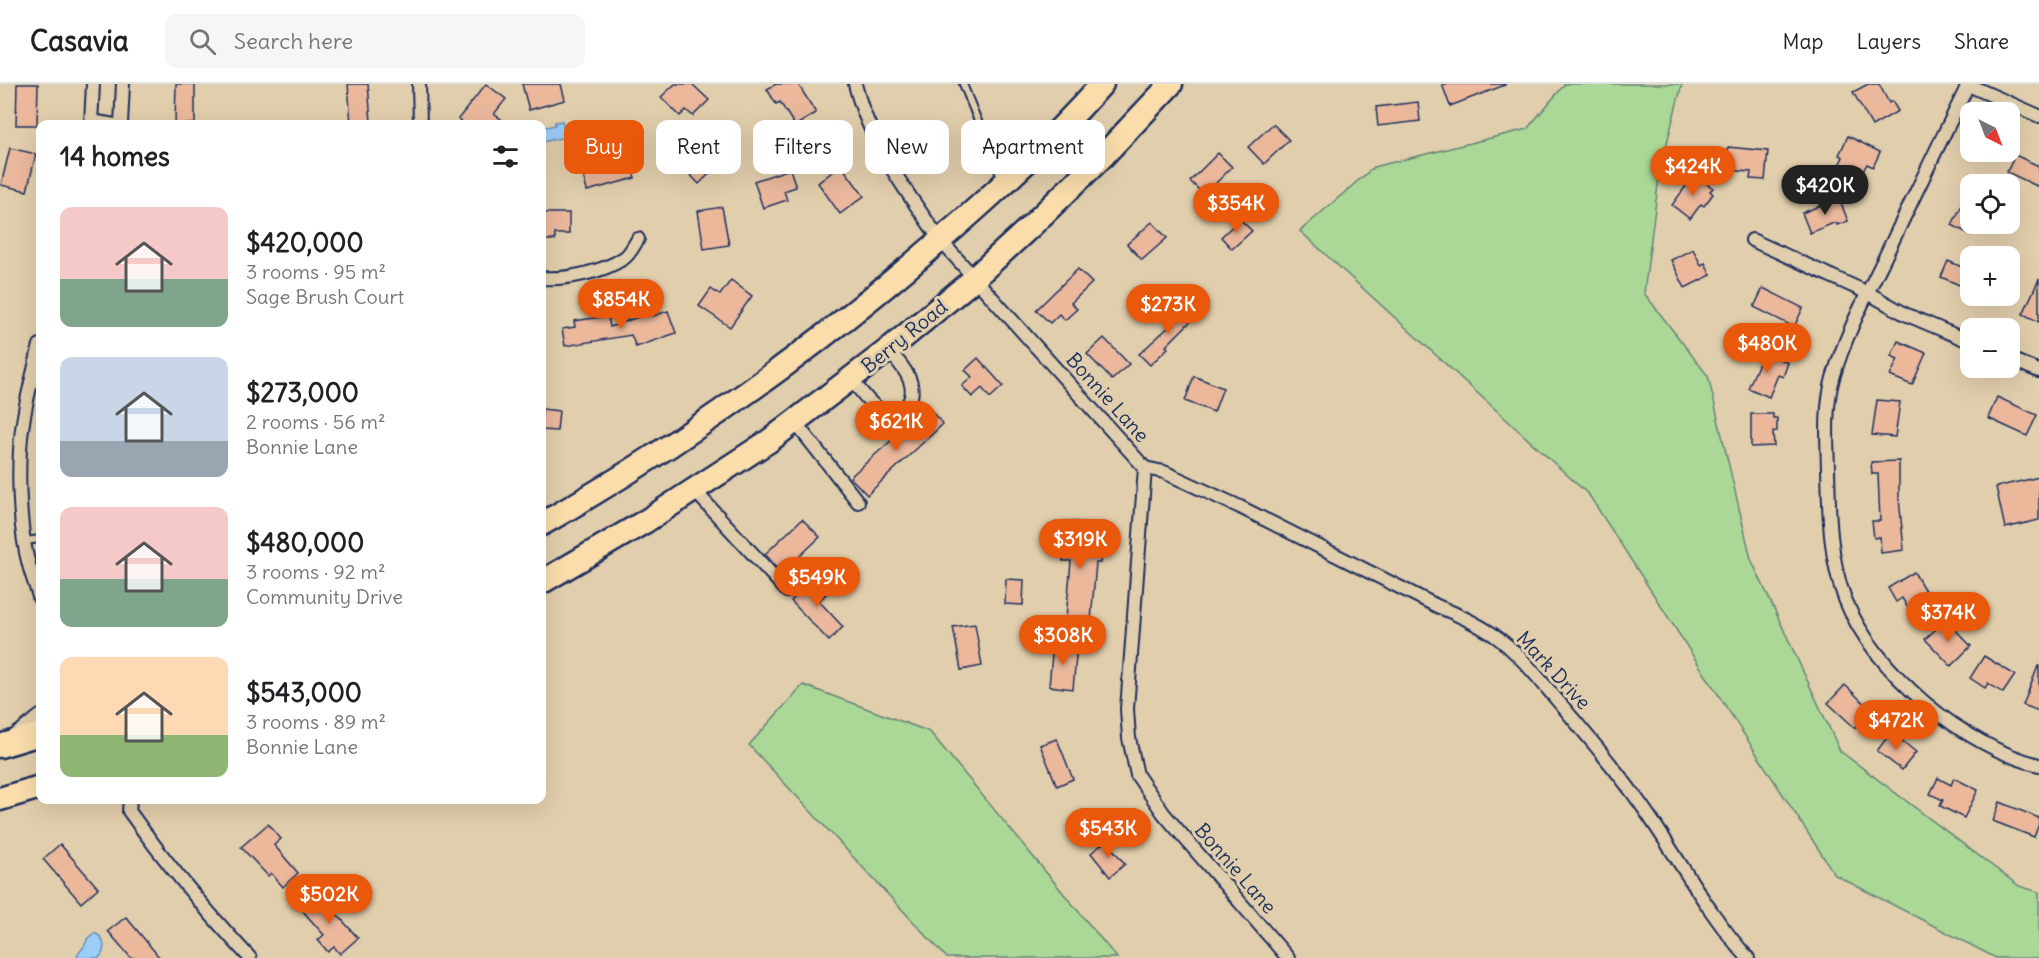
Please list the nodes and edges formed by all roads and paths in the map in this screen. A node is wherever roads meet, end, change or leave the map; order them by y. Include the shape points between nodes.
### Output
1 (93, 84) edge
2 (123, 84) edge
3 (419, 84) edge
4 (855, 84) edge
5 (963, 84) edge
6 (1102, 84) edge
7 (1171, 84) edge
8 (1967, 85) edge
9 (2039, 116) edge
10 (91, 120) edge
11 (122, 120) edge
12 (420, 120) edge
13 (1004, 184) junction
14 (638, 239) dead end
15 (1752, 240) dead end
16 (941, 241) junction
17 (546, 278) edge
18 (974, 278) junction
19 (1868, 293) junction
20 (1960, 337) edge
21 (888, 350) junction
22 (36, 363) edge
23 (2020, 363) edge
24 (2039, 371) edge
25 (851, 379) junction
26 (794, 421) junction
27 (1145, 468) junction
28 (694, 490) junction
29 (858, 502) dead end
30 (546, 522) edge
31 (36, 540) edge
32 (25, 542) junction
33 (546, 580) edge
34 (36, 588) edge
35 (787, 591) dead end
36 (36, 719) edge
37 (36, 735) edge
38 (3, 745) edge
39 (2039, 765) edge
40 (36, 788) edge
41 (0, 799) edge
42 (130, 804) edge
43 (250, 958) edge
44 (1288, 958) edge
45 (1748, 958) edge

1 - 10 street
2 - 11 street
3 - 12 street
4 - 16 street, Bonnie Lane via 866,120 880,146
5 - 13 lane
6 - 13 highway
7 - 18 highway, Berry Road via 1104,155
8 - 9 street
8 - 19 street
13 - 16 highway
14 - 17 street via 626,257 597,270
15 - 19 street
16 - 18 street, Bonnie Lane
16 - 30 highway via 775,373 611,484
18 - 21 highway, Berry Road
18 - 27 street, Bonnie Lane
19 - 20 street
19 - 39 street via 1833,379 1827,429 1829,520 1844,597 1872,646 1933,709 1987,746
21 - 25 highway, Berry Road
21 - 25 street via 906,372 912,394 899,412 889,413 876,407
22 - 32 street via 20,450
23 - 24 street
25 - 26 highway, Berry Road
26 - 28 highway, Berry Road
26 - 29 street
27 - 44 street, Bonnie Lane via 1127,709 1137,775 1164,814
27 - 45 street, Mark Drive via 1164,472 1290,531 1496,637 1521,659 1604,755
28 - 33 highway, Berry Road
28 - 35 street
31 - 32 lane
32 - 34 street
36 - 38 street
37 - 38 highway
40 - 41 highway
42 - 43 street via 129,811 157,850

